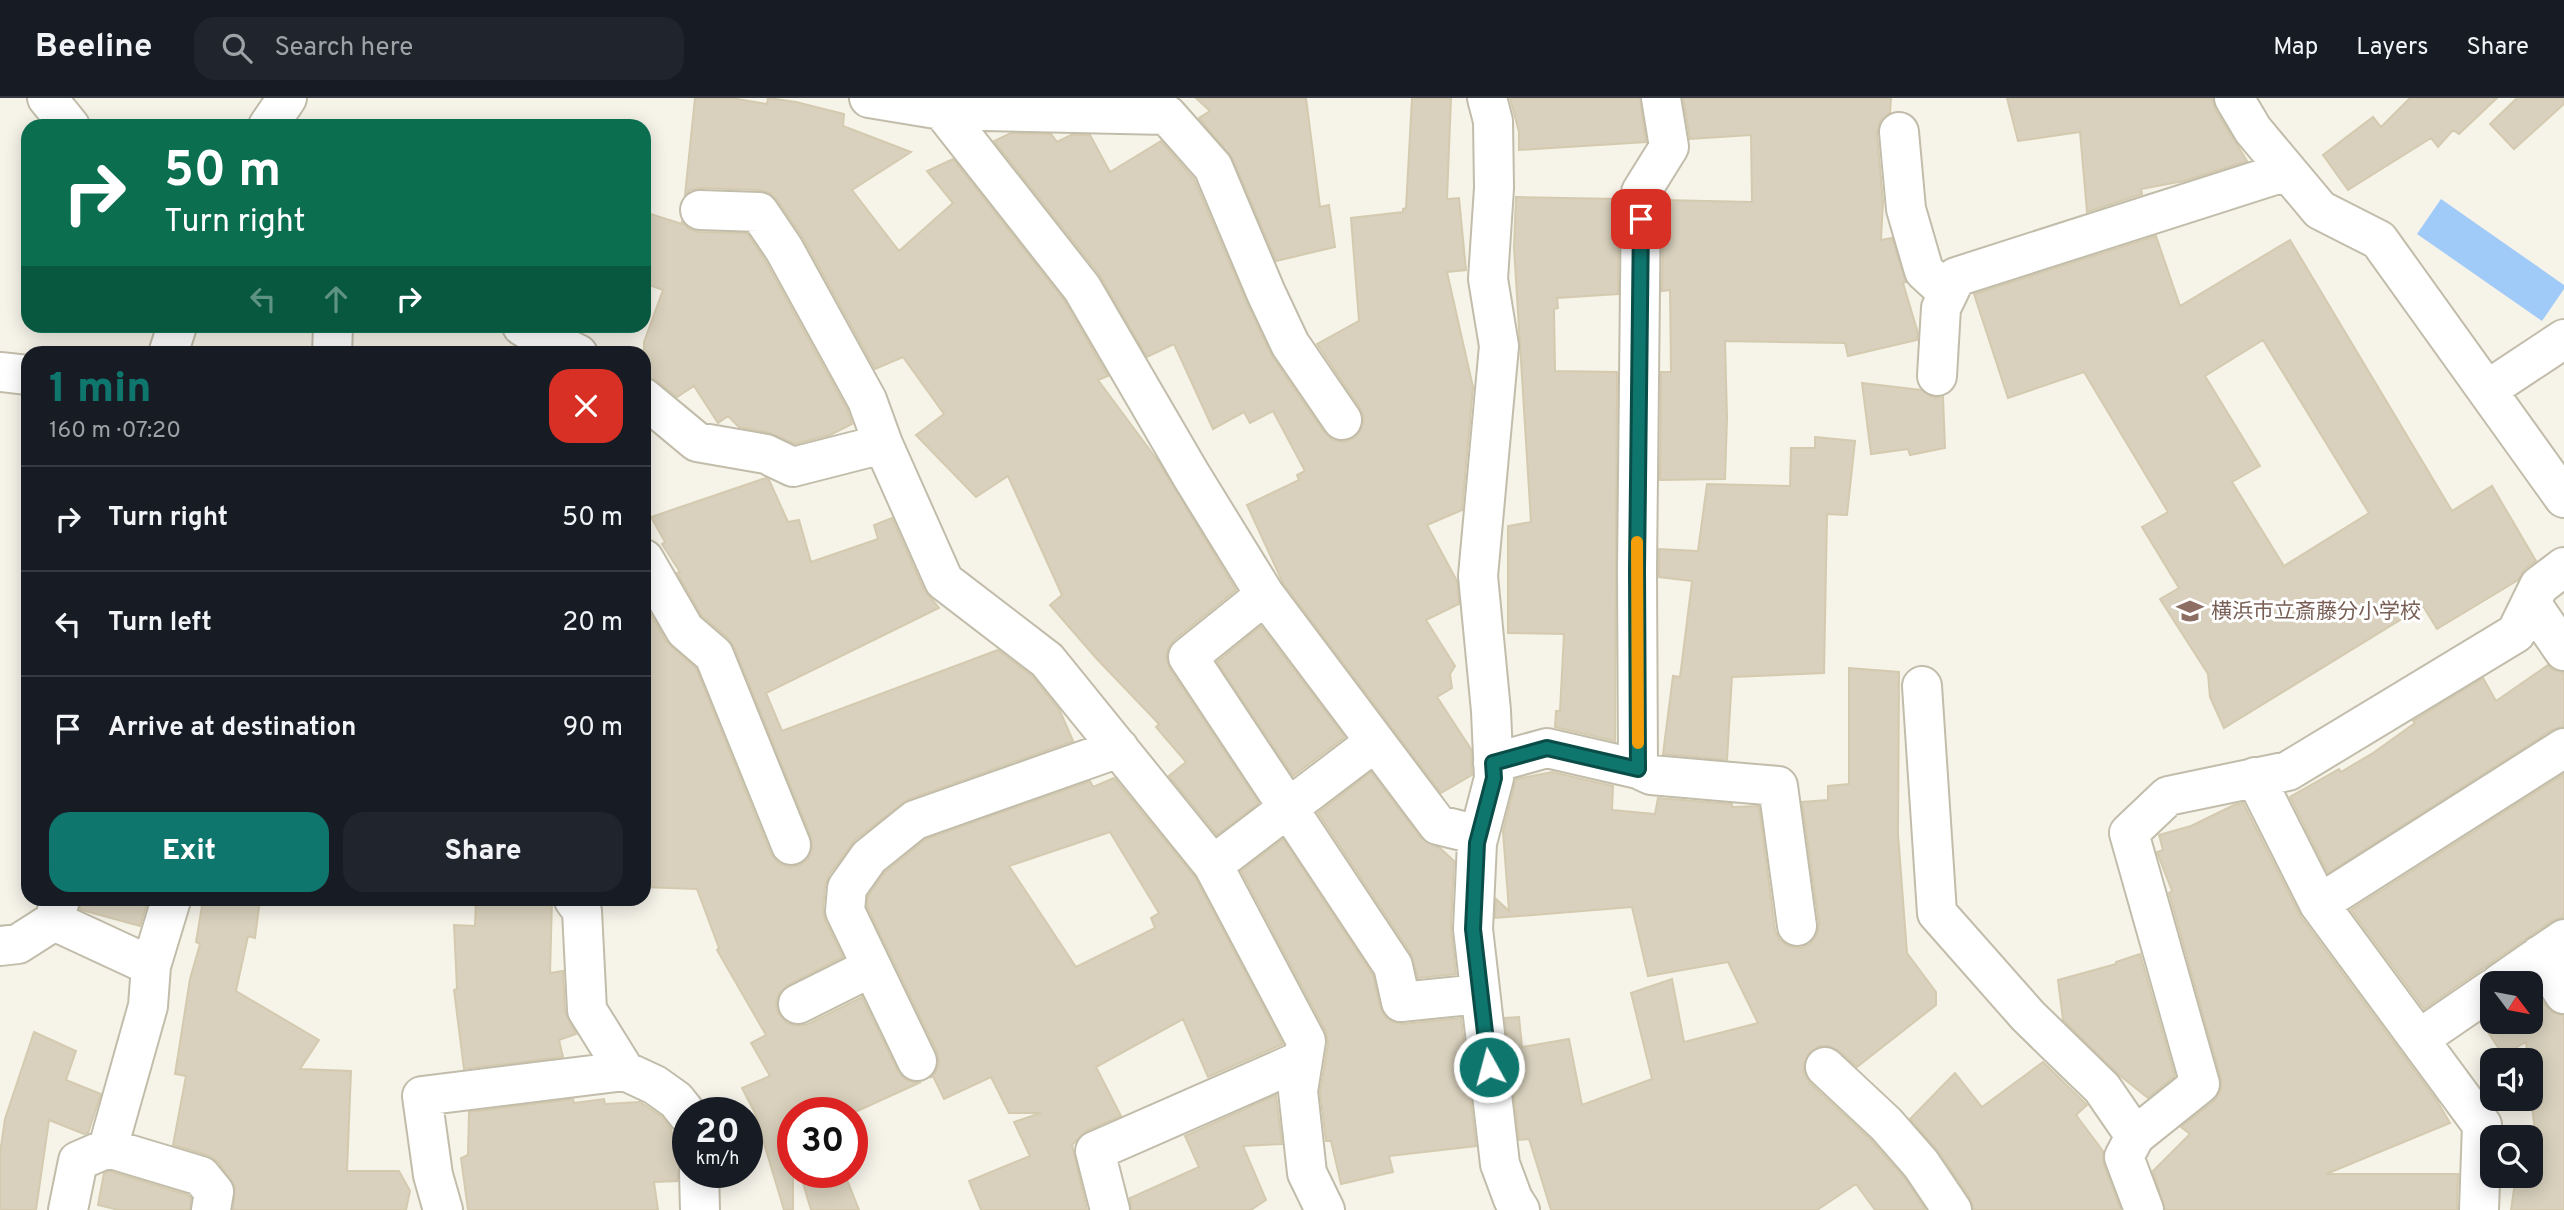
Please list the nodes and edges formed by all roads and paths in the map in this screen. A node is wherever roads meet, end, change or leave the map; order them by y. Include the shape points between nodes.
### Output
1 (47, 98) edge
2 (287, 98) edge
3 (869, 98) edge
4 (1487, 98) edge
5 (1661, 98) edge
6 (2234, 98) edge
7 (1171, 106) edge
8 (942, 110) junction
9 (64, 119) edge
10 (273, 119) edge
11 (1899, 132) dead end
12 (2287, 170) junction
13 (700, 211) dead end
14 (1948, 293) junction
15 (531, 338) edge
16 (2564, 339) edge
17 (554, 346) edge
18 (0, 372) edge
19 (21, 374) edge
20 (1937, 376) dead end
21 (2487, 390) junction
22 (651, 404) edge
23 (1342, 420) dead end
24 (883, 443) junction
25 (2564, 498) edge
26 (2564, 567) edge
27 (651, 571) edge
28 (1265, 595) junction
29 (2531, 603) junction
30 (2564, 652) edge
31 (1922, 687) dead end
32 (1375, 742) junction
33 (2564, 747) edge
34 (1119, 748) junction
35 (1493, 763) junction
36 (1638, 769) junction
37 (2255, 777) junction
38 (1290, 807) junction
39 (1479, 835) junction
40 (791, 845) dead end
41 (1213, 865) junction
42 (2319, 904) junction
43 (169, 906) edge
44 (578, 906) edge
45 (57, 910) edge
46 (1797, 926) dead end
47 (0, 946) edge
48 (2552, 947) edge
49 (151, 966) junction
50 (872, 967) junction
51 (2518, 971) edge
52 (1480, 994) junction
53 (2564, 994) edge
54 (2480, 997) edge
55 (798, 1004) dead end
56 (2419, 1039) junction
57 (1302, 1060) junction
58 (918, 1061) dead end
59 (1825, 1067) dead end
60 (625, 1072) junction
61 (672, 1097) edge
62 (2135, 1136) junction
63 (108, 1148) junction
64 (699, 1188) edge
65 (68, 1210) edge
66 (211, 1210) edge
67 (443, 1210) edge
68 (700, 1210) edge
69 (1110, 1210) edge
70 (1325, 1210) edge
71 (1520, 1210) edge
72 (1952, 1210) edge
73 (2144, 1210) edge
74 (2479, 1210) edge

1 - 9 street
2 - 10 street
3 - 8 street
4 - 35 street via 1493,121 1494,188 1488,279 1499,346 1478,576
5 - 36 street via 1669,148 1641,192
6 - 12 street via 2253,130
7 - 8 street
7 - 23 street via 1213,167 1290,344
8 - 28 street via 1082,288
11 - 14 street via 1906,209 1924,271
12 - 14 street via 1956,277
12 - 21 street via 2320,210 2379,240
13 - 24 street via 759,212 785,249 867,401
14 - 20 street via 1941,308
15 - 17 street
16 - 21 street
18 - 19 street
21 - 25 street
22 - 24 street via 697,442 766,454 793,467
24 - 34 street via 944,581 1047,660
26 - 29 street via 2539,586
27 - 40 street via 685,630 714,655
28 - 32 street
28 - 38 street via 1188,657
29 - 30 street
29 - 37 street via 2516,633 2288,771
31 - 62 street via 1937,913 2028,1016 2102,1088
32 - 38 street
32 - 39 street via 1438,825
33 - 42 street
34 - 41 street
34 - 50 street via 915,820 869,857 847,888 845,911
35 - 36 street via 1547,748
35 - 39 street via 1494,778
36 - 46 street via 1651,775 1778,786
37 - 42 street
37 - 62 street via 2168,796 2129,833 2200,1084
38 - 41 street
38 - 52 street via 1393,966 1401,1002
39 - 52 street via 1473,929
41 - 57 street via 1306,1041
42 - 56 street
43 - 49 street
44 - 60 street via 587,1010
45 - 47 street via 18,944
45 - 49 street
48 - 51 street
48 - 53 street
49 - 63 street via 148,1006
50 - 55 street
50 - 58 street
52 - 71 street via 1500,1164
54 - 56 street
56 - 74 street via 2482,1125
57 - 69 street via 1095,1150
57 - 70 street via 1298,1091 1307,1173
59 - 72 street via 1921,1164
60 - 61 street
60 - 67 street via 422,1096
62 - 73 street via 2124,1157
63 - 65 street via 78,1161
63 - 66 street via 201,1176 214,1192
64 - 68 street

